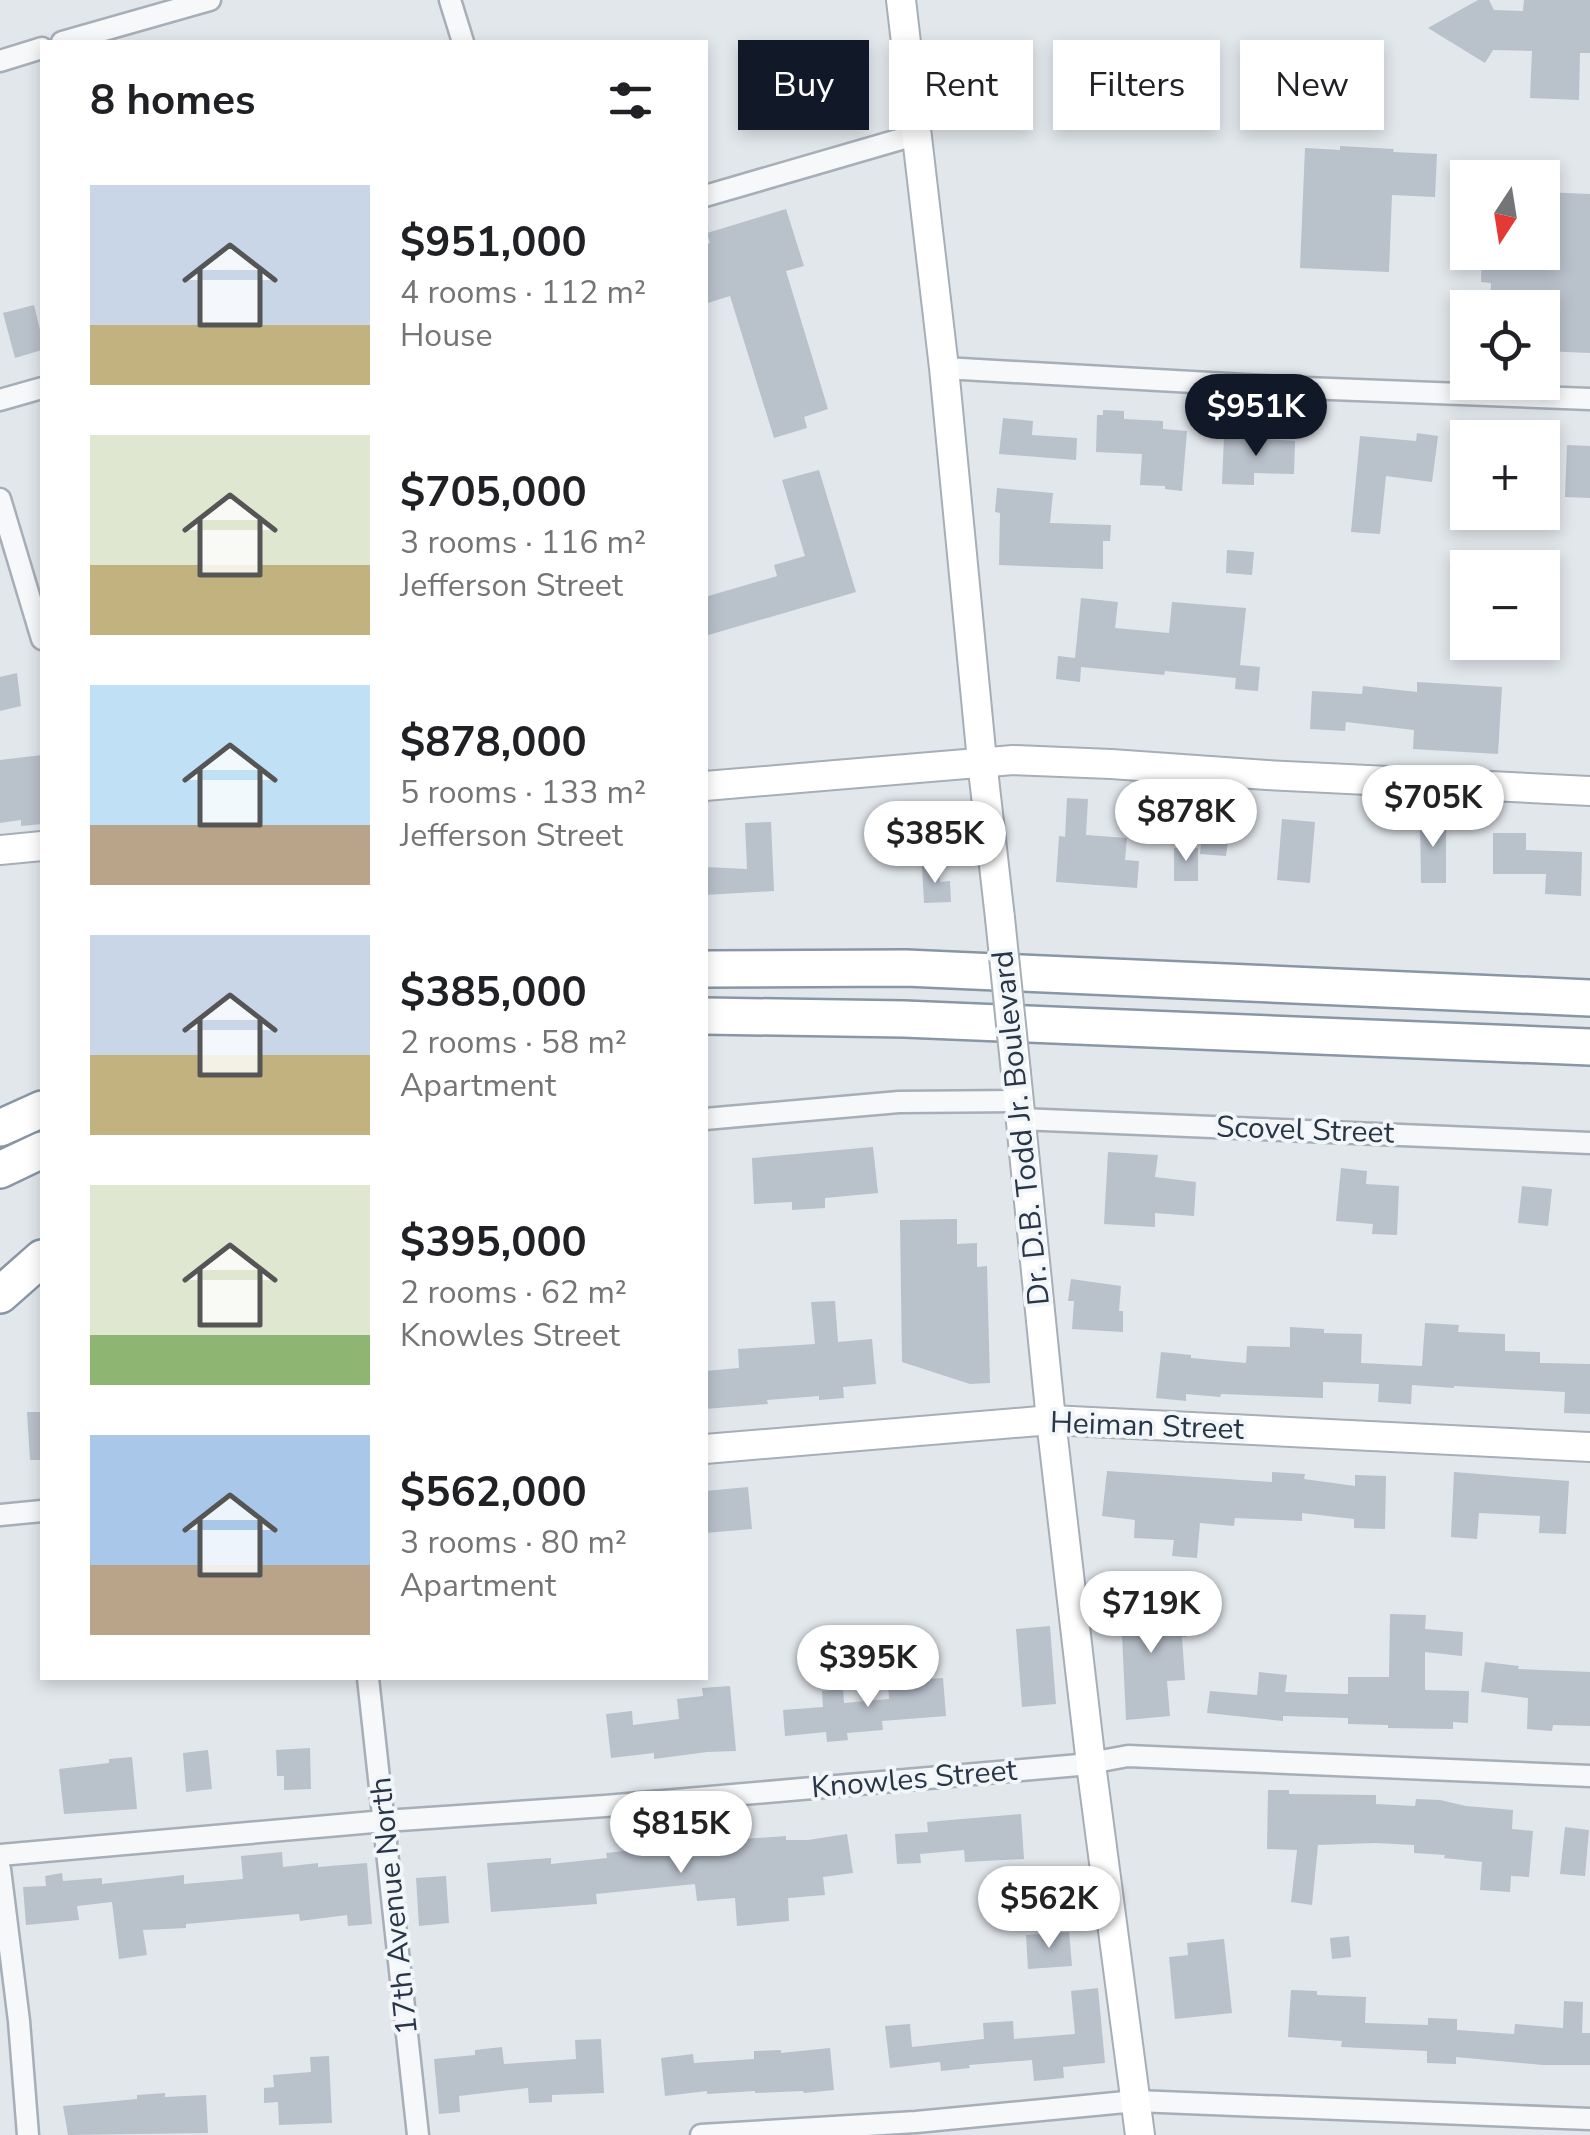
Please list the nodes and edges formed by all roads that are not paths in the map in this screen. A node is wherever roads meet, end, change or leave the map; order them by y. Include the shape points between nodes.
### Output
1 (210, 0) edge
2 (450, 0) edge
3 (900, 0) edge
4 (69, 40) edge
5 (462, 40) edge
6 (40, 49) edge
7 (0, 60) edge
8 (915, 134) junction
9 (708, 195) edge
10 (944, 368) junction
11 (40, 389) edge
12 (1590, 399) edge
13 (0, 400) edge
14 (0, 499) edge
15 (40, 633) edge
16 (982, 761) junction
17 (708, 786) edge
18 (1590, 791) edge
19 (40, 846) edge
20 (0, 850) edge
21 (708, 969) edge
22 (1590, 998) edge
23 (708, 1016) edge
24 (1590, 1046) edge
25 (1018, 1098) junction
26 (40, 1110) edge
27 (708, 1118) edge
28 (0, 1128) edge
29 (1590, 1143) edge
30 (40, 1151) edge
31 (0, 1170) edge
32 (40, 1260) edge
33 (0, 1295) edge
34 (1052, 1420) junction
35 (1590, 1447) edge
36 (708, 1450) edge
37 (40, 1511) edge
38 (0, 1515) edge
39 (368, 1680) edge
40 (1091, 1764) junction
41 (1590, 1776) edge
42 (386, 1820) junction
43 (0, 1855) edge
44 (0, 1869) edge
45 (1136, 2101) junction
46 (1590, 2118) edge
47 (28, 2135) edge
48 (418, 2135) edge
49 (701, 2135) edge
50 (1140, 2135) edge

1 - 4 street
2 - 5 street
3 - 8 main road, Dr. D.B. Todd Jr. Boulevard
6 - 7 street
8 - 9 street
8 - 10 main road, Dr. D.B. Todd Jr. Boulevard
10 - 12 street
10 - 16 main road, Dr. D.B. Todd Jr. Boulevard
11 - 13 street
14 - 15 street
16 - 17 main road
16 - 18 main road
16 - 25 main road, Dr. D.B. Todd Jr. Boulevard, bridge
19 - 20 main road
21 - 22 highway via 906,968
23 - 24 highway
25 - 27 street, Scovel Street
25 - 29 street, Scovel Street
25 - 34 main road, Dr. D.B. Todd Jr. Boulevard
26 - 28 highway
30 - 31 highway
32 - 33 highway
34 - 35 main road, Heiman Street
34 - 36 main road, Heiman Street
34 - 40 main road, Dr. D.B. Todd Jr. Boulevard
37 - 38 street
39 - 42 street, 17th Avenue North
40 - 41 street, Knowles Street via 1128,1756
40 - 42 street, Knowles Street
40 - 45 main road, Dr. D.B. Todd Jr. Boulevard
42 - 43 street, Knowles Street
42 - 48 street, 17th Avenue North
44 - 47 street
45 - 46 street
45 - 49 street
45 - 50 main road, Dr. D.B. Todd Jr. Boulevard

